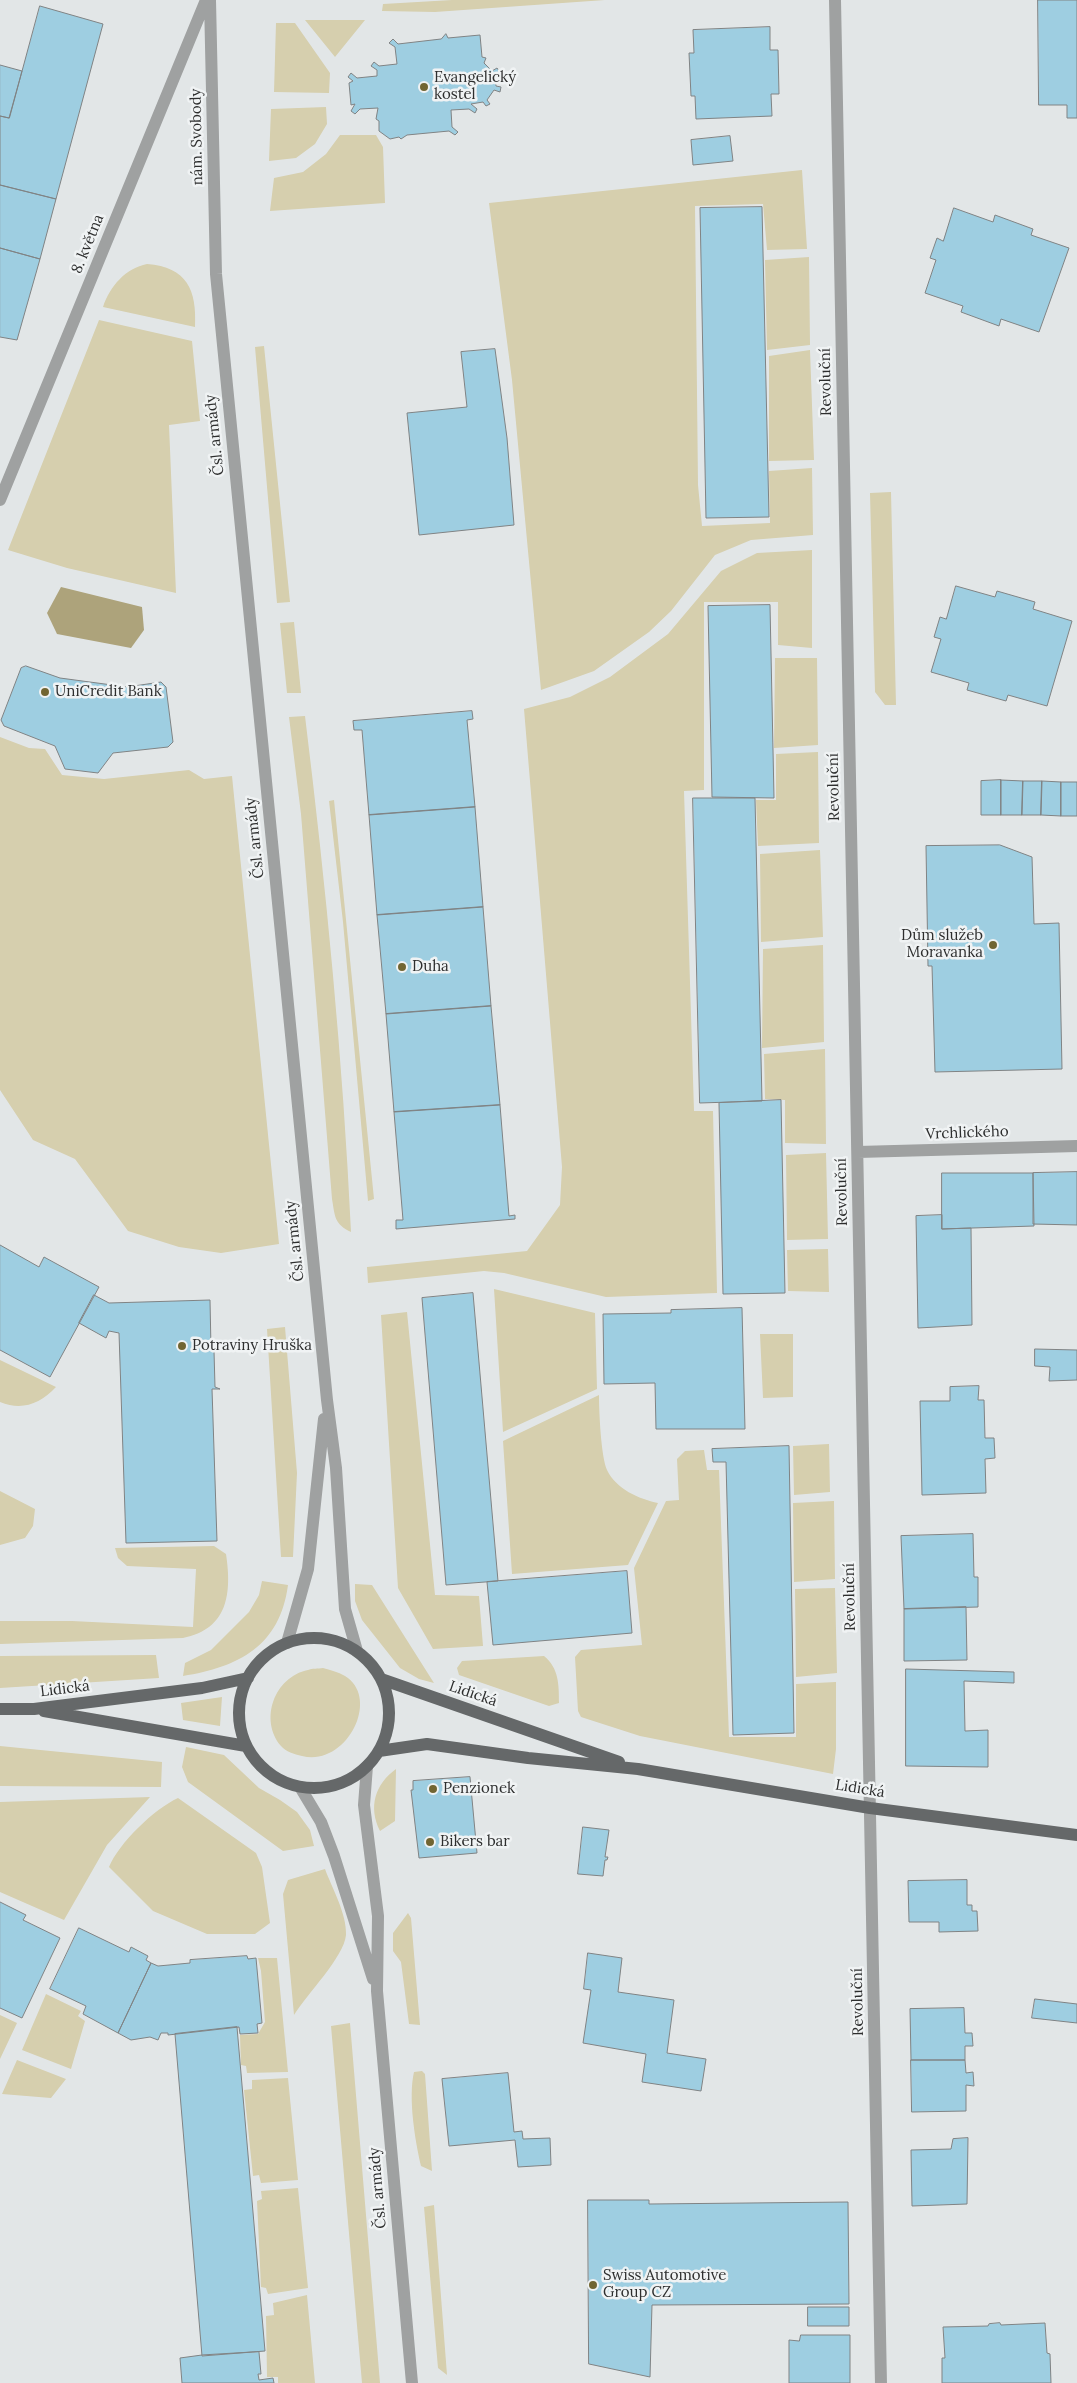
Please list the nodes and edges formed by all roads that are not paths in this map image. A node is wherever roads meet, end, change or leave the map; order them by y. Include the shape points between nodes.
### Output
1 (206, 0) edge
2 (210, 0) edge
3 (835, 0) edge
4 (216, 274) joint
5 (0, 500) edge
6 (1077, 1146) edge
7 (858, 1152) junction
8 (327, 1400) junction
9 (287, 1644) junction
10 (357, 1652) junction
11 (248, 1678) junction
12 (381, 1679) junction
13 (0, 1709) edge
14 (34, 1709) junction
15 (246, 1746) junction
16 (379, 1751) junction
17 (367, 1766) junction
18 (638, 1769) junction
19 (300, 1787) junction
20 (870, 1808) junction
21 (1077, 1834) edge
22 (377, 1991) junction
23 (412, 2383) edge
24 (882, 2383) edge

1 - 5 street, 8. května
2 - 4 street, nám. Svobody
3 - 7 street, Revoluční
4 - 8 street, Čsl. armády
6 - 7 street, Vrchlického
7 - 20 street, Revoluční
8 - 9 street, Čsl. armády via 308,1569
8 - 10 street, Čsl. armády via 336,1468 344,1609
9 - 10 main road via 322,1638
9 - 11 main road via 258,1663
10 - 12 main road
11 - 14 main road, Lidická via 202,1688
11 - 15 main road via 239,1711 240,1729
12 - 16 main road via 389,1716
12 - 18 main road, Lidická
13 - 14 main road, Lidická
14 - 15 main road, Lidická
15 - 19 main road via 268,1773
16 - 17 main road
16 - 18 main road, Lidická via 427,1744
17 - 19 main road via 353,1778 335,1785 318,1789
17 - 22 street, Čsl. armády via 364,1805 378,1916
18 - 20 main road, Lidická
19 - 22 street, Čsl. armády via 321,1822 334,1856
20 - 21 main road, Lidická
20 - 24 street, Revoluční
22 - 23 street, Čsl. armády

